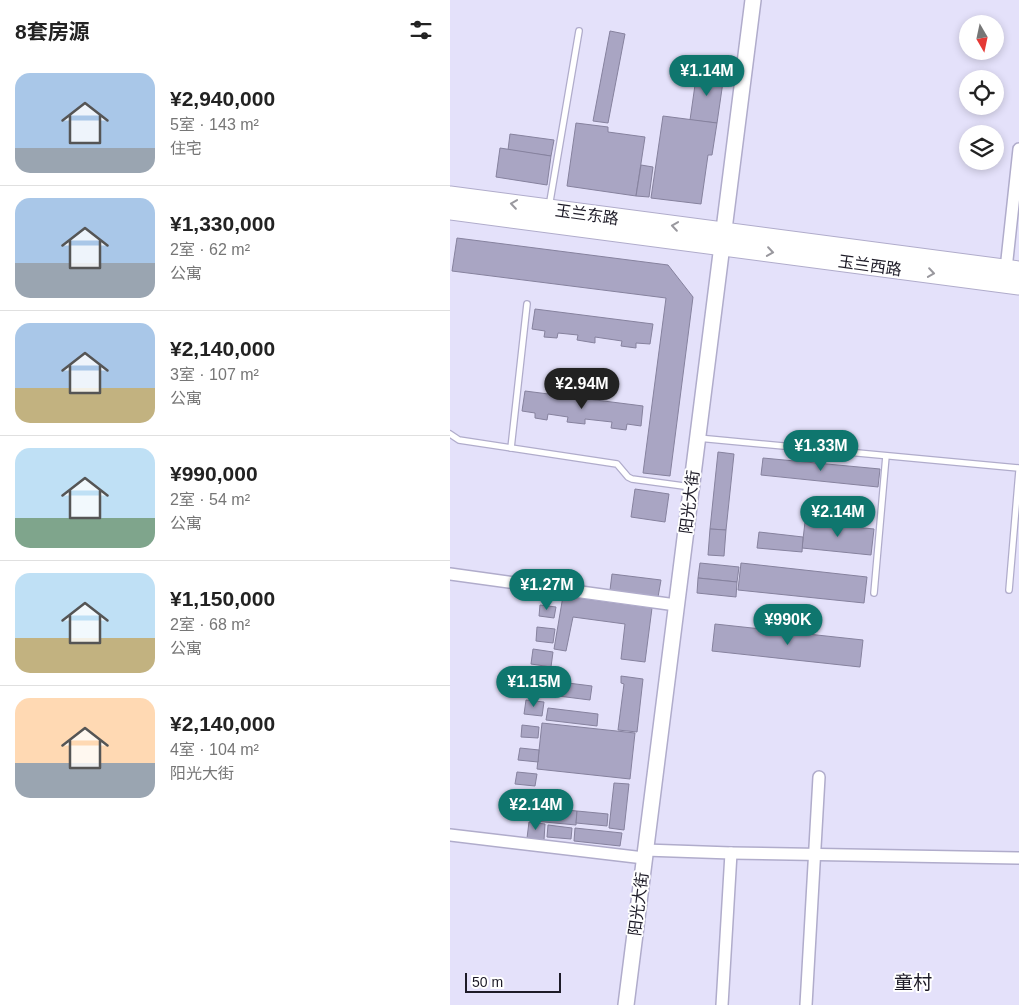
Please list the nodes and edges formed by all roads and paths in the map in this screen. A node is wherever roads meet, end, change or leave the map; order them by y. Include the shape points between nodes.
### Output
1 (753, 0) edge
2 (580, 31) dead end
3 (1019, 149) edge
4 (450, 196) edge
5 (549, 209) junction
6 (450, 210) edge
7 (723, 239) junction
8 (1012, 270) edge
9 (1019, 285) edge
10 (527, 304) dead end
11 (450, 434) edge
12 (698, 438) junction
13 (511, 448) junction
14 (886, 456) junction
15 (1019, 469) edge
16 (691, 487) junction
17 (450, 574) edge
18 (1009, 590) dead end
19 (874, 593) dead end
20 (676, 605) junction
21 (819, 777) dead end
22 (450, 835) edge
23 (732, 853) junction
24 (645, 854) junction
25 (814, 854) junction
26 (1019, 858) edge
27 (626, 1005) edge
28 (722, 1005) edge
29 (806, 1005) edge

1 - 7 street, 阳光大街
2 - 5 lane
3 - 8 street
5 -> 4 highway, 玉兰东路
7 -> 5 highway, 玉兰东路
6 - 7 highway, 玉兰东路
7 - 8 highway, 玉兰西路
7 -> 9 highway, 玉兰西路
7 - 12 street, 阳光大街
10 - 13 lane
11 - 13 lane via 459,440
12 - 14 lane
12 - 16 street, 阳光大街
13 - 16 lane via 617,464 632,479
14 - 15 lane
14 - 19 lane
15 - 18 lane
16 - 20 street, 阳光大街
17 - 20 street
20 - 24 street, 阳光大街
21 - 25 street
22 - 24 street
23 - 24 street
23 - 25 street
23 - 28 street
24 - 27 street, 阳光大街
25 - 26 street
25 - 29 street

